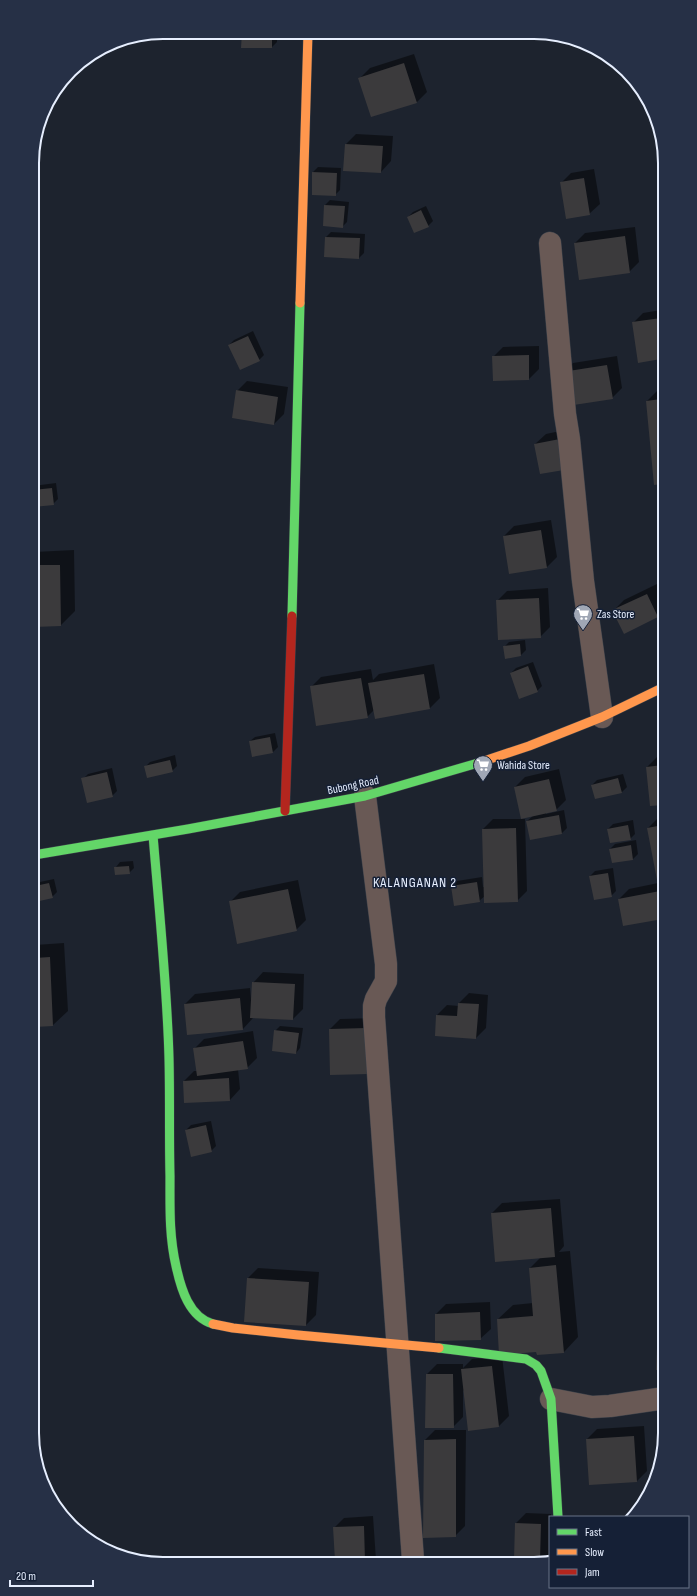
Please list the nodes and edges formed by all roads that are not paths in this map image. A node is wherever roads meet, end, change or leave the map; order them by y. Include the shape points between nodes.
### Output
1 (308, 39) edge
2 (550, 243) dead end
3 (658, 690) edge
4 (602, 717) junction
5 (365, 796) junction
6 (284, 811) junction
7 (153, 835) junction
8 (39, 854) edge
9 (398, 1345) junction
10 (551, 1399) junction
11 (658, 1399) edge
12 (558, 1516) edge
13 (413, 1557) edge

1 - 6 street via 292,634
2 - 4 street via 564,414
3 - 4 street, Bubong Road
4 - 5 street, Bubong Road via 508,753
5 - 6 street, Bubong Road
5 - 9 street via 386,964 386,981 376,999 374,1017
6 - 7 street, Bubong Road
7 - 8 street, Bubong Road
7 - 9 street via 169,1057 170,1231 182,1289 196,1313 203,1320 217,1325
9 - 10 street via 526,1360 541,1371
9 - 13 street
10 - 11 street via 598,1406
10 - 12 street

